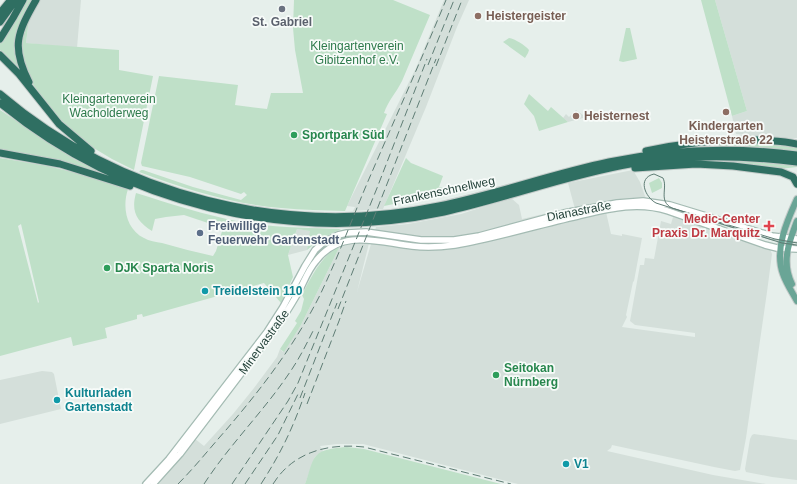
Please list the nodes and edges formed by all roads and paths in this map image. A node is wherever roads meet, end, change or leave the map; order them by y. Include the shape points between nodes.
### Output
1 (10, 0) edge
2 (16, 0) edge
3 (23, 0) edge
4 (36, 0) edge
5 (0, 13) edge
6 (0, 22) edge
7 (0, 32) edge
8 (0, 38) edge
9 (0, 55) edge
10 (0, 94) edge
11 (35, 95) junction
12 (0, 103) edge
13 (0, 109) edge
14 (51, 141) junction
15 (796, 144) edge
16 (2, 154) edge
17 (797, 155) edge
18 (101, 161) junction
19 (797, 162) edge
20 (610, 165) junction
21 (797, 171) edge
22 (781, 172) junction
23 (125, 179) junction
24 (797, 184) edge
25 (142, 186) junction
26 (797, 199) edge
27 (797, 222) edge
28 (797, 226) edge
29 (373, 233) joint
30 (783, 238) junction
31 (794, 239) edge
32 (394, 243) joint
33 (784, 248) junction
34 (797, 249) edge
35 (797, 294) edge
36 (797, 301) edge
37 (146, 484) edge
38 (153, 484) edge

1 - 5 highway
2 - 6 highway
3 - 7 highway
3 - 8 highway
4 - 11 highway via 18,38 21,66
9 - 11 highway
10 - 18 highway, Frankenschnellweg via 51,132
11 - 18 highway via 59,124
12 - 14 highway, Frankenschnellweg
13 - 14 highway
14 - 23 highway, Frankenschnellweg
15 - 20 highway via 747,140 702,142 630,154
16 - 23 highway
17 - 20 highway, Frankenschnellweg via 747,150 702,150 653,154
18 - 23 highway, Frankenschnellweg
19 - 20 highway, Frankenschnellweg via 719,156
20 - 22 highway via 622,170 696,164
20 - 25 highway, Frankenschnellweg via 440,206 350,217 300,216 246,209
20 - 25 highway, Frankenschnellweg via 449,211 398,220 355,223 306,223 254,217 204,207
21 - 22 highway
22 - 24 highway via 793,177
23 - 25 highway, Frankenschnellweg
23 - 25 highway
26 - 30 main road
27 - 28 main road
27 - 31 main road
29 - 30 main road, Dianastraße via 420,240 454,240 557,215 617,203 643,201 670,205
29 - 37 main road, Minervastraße via 341,234 317,248 272,325 181,444
30 - 31 main road, Dianastraße
30 - 33 main road
31 - 33 main road
32 - 33 main road, Dianastraße via 422,246 455,245 593,212 639,206 668,211 759,243
32 - 38 main road, Minervastraße via 365,239 350,240 334,245 320,255 275,329 180,454
33 - 34 main road, Dianastraße
33 - 35 main road via 789,279
33 - 36 main road via 780,261 782,272

